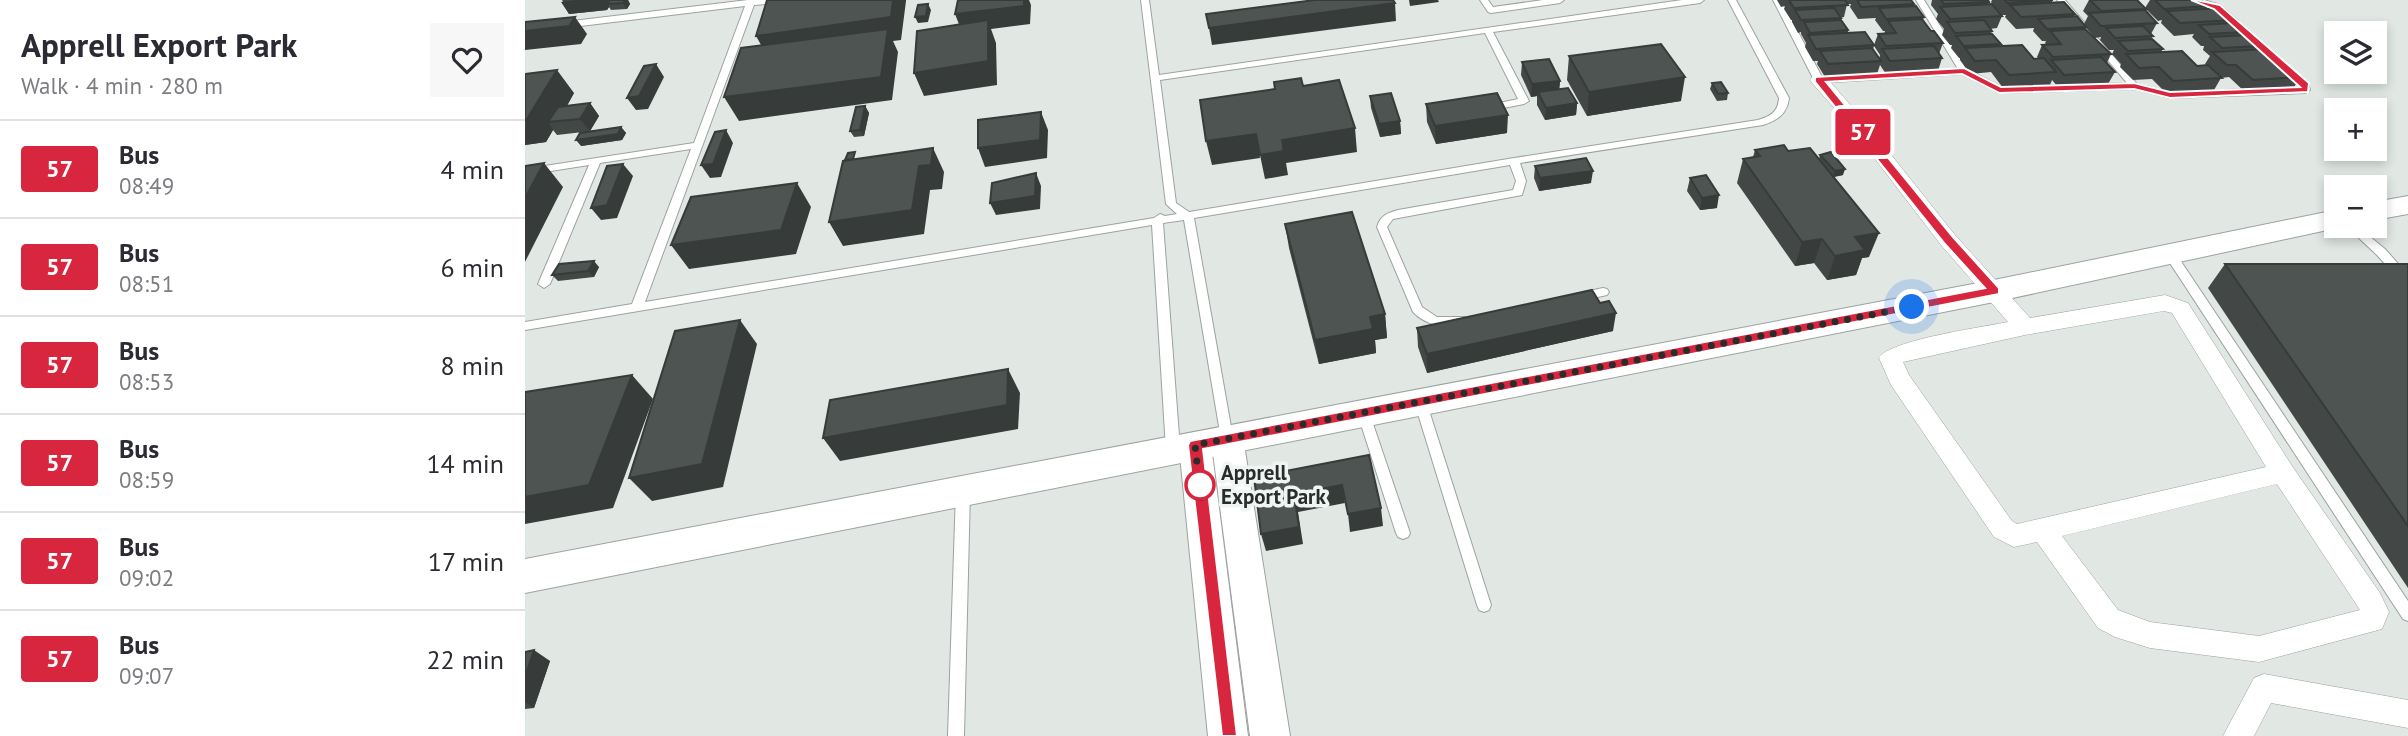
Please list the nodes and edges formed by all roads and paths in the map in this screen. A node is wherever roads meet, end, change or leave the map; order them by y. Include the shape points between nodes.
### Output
1 (779, 0) edge
2 (1145, 0) edge
3 (1484, 0) edge
4 (1560, 0) edge
5 (1700, 0) edge
6 (1732, 0) edge
7 (1777, 0) edge
8 (1920, 0) edge
9 (2061, 0) edge
10 (2196, 0) edge
11 (752, 2) edge
12 (552, 26) edge
13 (1488, 31) junction
14 (1964, 71) junction
15 (1154, 78) junction
16 (1819, 79) junction
17 (2134, 86) junction
18 (1482, 109) edge
19 (698, 145) junction
20 (596, 161) junction
21 (1514, 161) junction
22 (525, 172) edge
23 (1171, 204) junction
24 (2408, 205) edge
25 (2387, 209) edge
26 (1189, 217) junction
27 (1157, 221) junction
28 (2324, 222) edge
29 (2365, 238) edge
30 (2170, 254) junction
31 (2390, 279) edge
32 (2406, 280) edge
33 (544, 284) dead end
34 (1994, 291) junction
35 (1603, 292) dead end
36 (1562, 300) edge
37 (637, 307) junction
38 (1467, 319) edge
39 (525, 326) edge
40 (2025, 327) junction
41 (1420, 401) junction
42 (1363, 412) junction
43 (1198, 444) junction
44 (2283, 473) junction
45 (963, 491) junction
46 (2042, 528) junction
47 (1403, 533) dead end
48 (525, 576) edge
49 (1484, 605) dead end
50 (2408, 614) edge
51 (2408, 714) edge
52 (956, 736) edge
53 (1228, 736) edge
54 (1270, 736) edge
55 (2238, 736) edge

1 - 11 lane
2 - 15 lane
3 - 4 lane via 1491,10
5 - 13 lane
6 - 21 lane via 1784,98 1777,117
7 - 16 lane
8 - 14 lane
9 - 17 lane
10 - 17 lane via 2217,7 2305,85 2305,90 2170,95
11 - 12 lane
11 - 19 lane
13 - 15 lane
13 - 18 lane via 1524,101
14 - 16 lane
14 - 17 lane via 1999,90
15 - 23 lane
16 - 34 street
19 - 20 lane
19 - 37 lane
20 - 22 lane
20 - 33 lane
21 - 26 lane
21 - 38 lane via 1521,181 1518,193 1401,213 1383,221 1424,318
23 - 26 lane
23 - 27 lane
24 - 25 main road
26 - 27 lane
26 - 43 lane
27 - 37 lane
27 - 43 lane
28 - 30 main road
29 - 32 lane
30 - 34 main road
30 - 50 lane
31 - 32 lane
34 - 40 street
34 - 41 main road
35 - 36 lane
37 - 39 lane
40 - 44 street via 2165,303 2180,308
40 - 46 street via 1895,353 1890,358 1899,379 2003,529 2014,536
41 - 42 main road
41 - 49 lane
42 - 43 main road
42 - 47 lane
43 - 45 main road
43 - 53 street
43 - 54 street
44 - 46 street
44 - 46 street via 2370,602 2375,612 2372,620 2259,649 2150,635 2108,619
45 - 48 main road
45 - 52 lane
51 - 55 street via 2264,688

